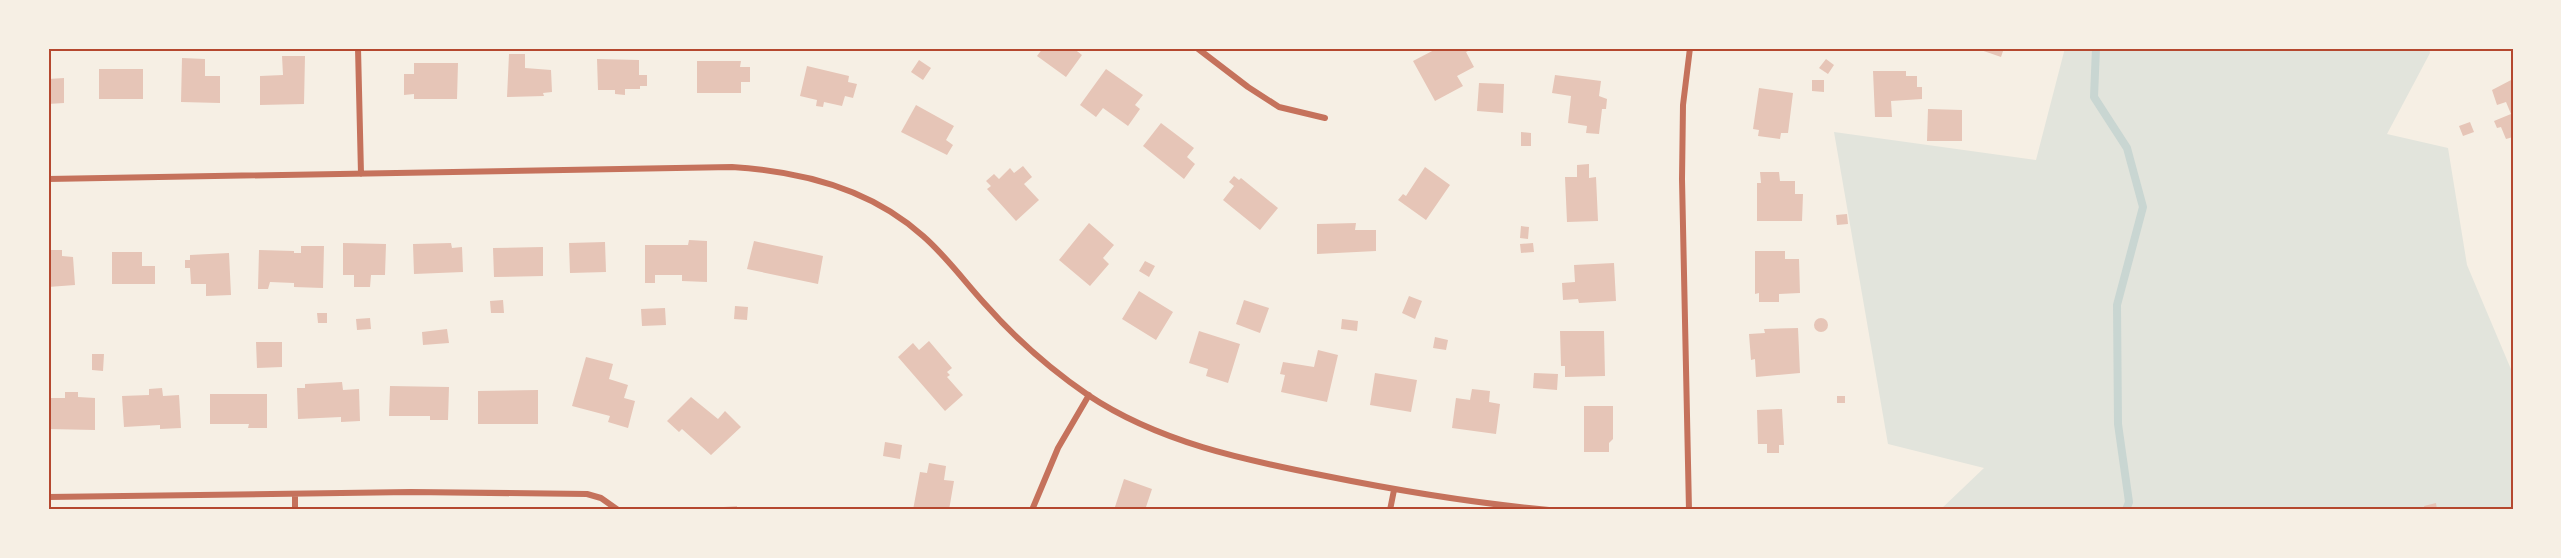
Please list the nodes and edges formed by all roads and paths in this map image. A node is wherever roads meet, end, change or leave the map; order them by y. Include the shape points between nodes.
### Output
1 (358, 48) edge
2 (1197, 48) edge
3 (1690, 48) edge
4 (1326, 118) dead end
5 (361, 174) junction
6 (48, 180) edge
7 (1089, 395) junction
8 (1394, 490) junction
9 (295, 494) junction
10 (48, 497) edge
11 (295, 510) edge
12 (618, 510) edge
13 (1032, 510) edge
14 (1390, 510) edge
15 (1549, 510) edge
16 (1689, 510) edge

1 - 5 street
2 - 4 street via 1279,107
3 - 16 street via 1683,105 1682,178
5 - 6 street
5 - 7 street via 732,167 809,177 850,190 922,234 1031,350
7 - 8 street via 1158,431 1219,453
7 - 13 street via 1058,448
8 - 14 street
8 - 15 street via 1471,503
9 - 10 street
9 - 11 street
9 - 12 street via 587,494 602,498

